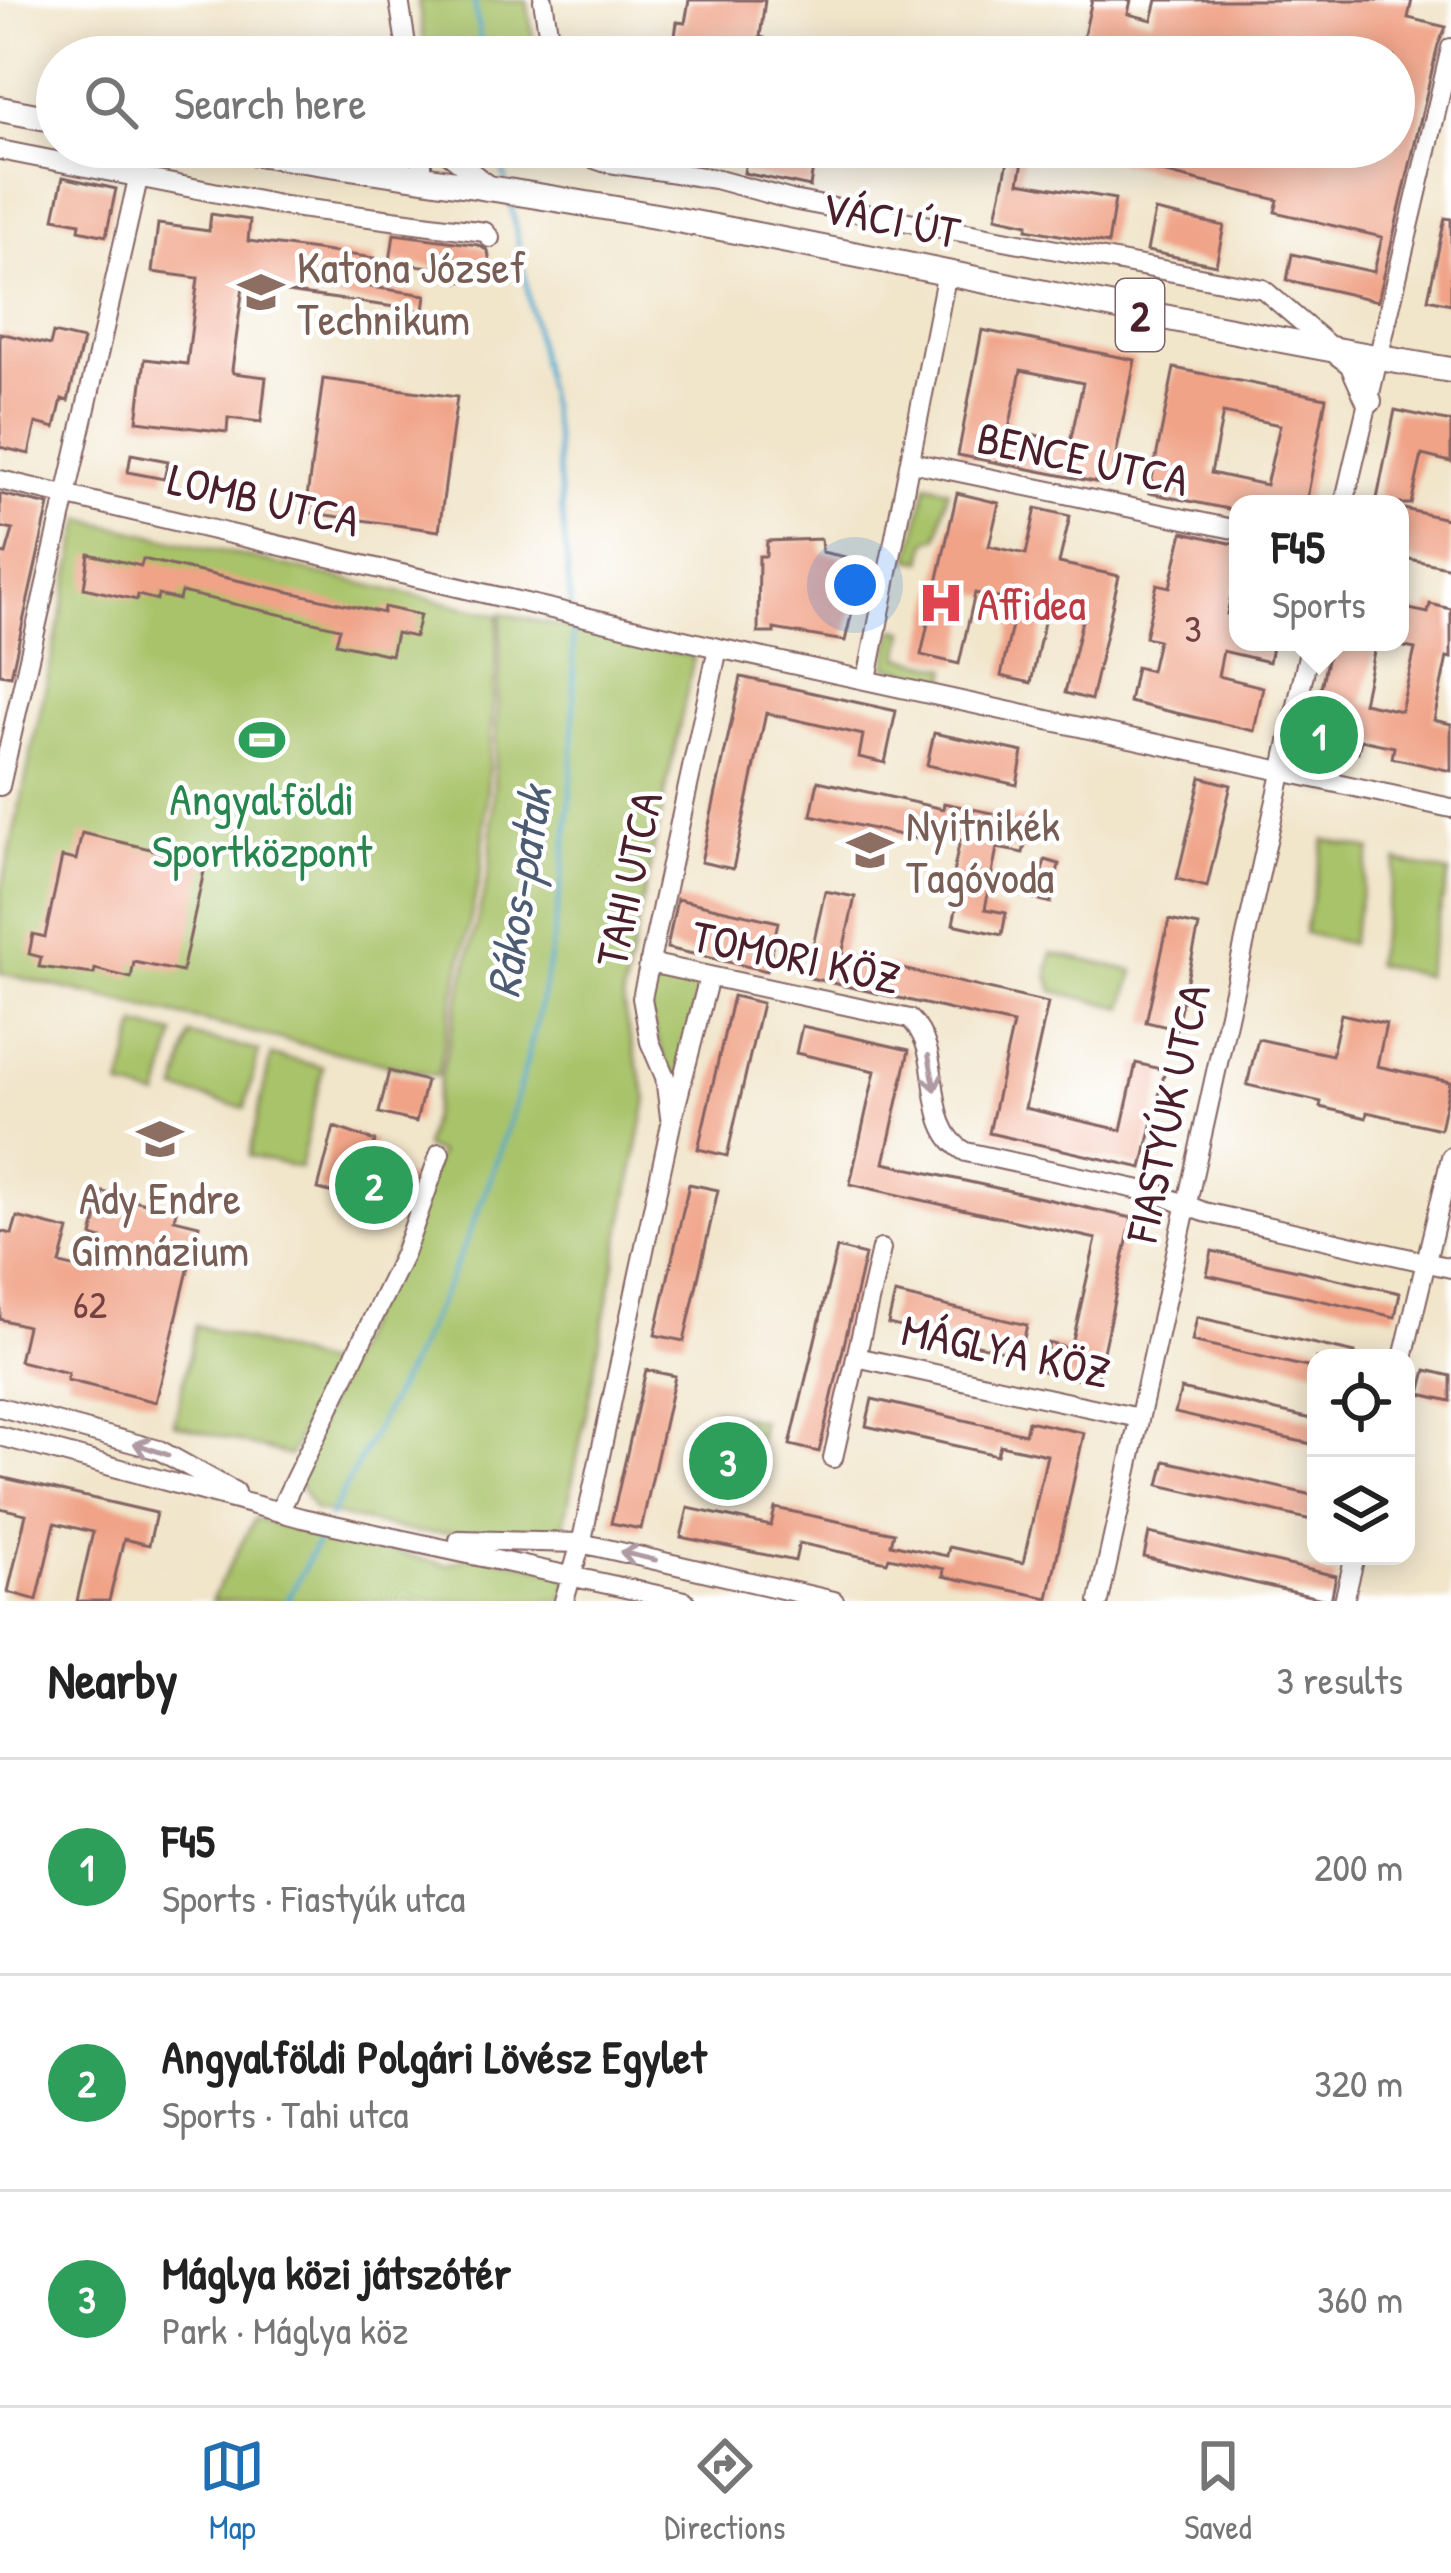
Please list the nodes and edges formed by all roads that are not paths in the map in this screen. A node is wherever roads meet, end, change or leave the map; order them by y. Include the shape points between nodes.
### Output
1 (400, 0) edge
2 (543, 0) edge
3 (405, 36) edge
4 (549, 36) edge
5 (1451, 48) edge
6 (0, 109) edge
7 (36, 116) edge
8 (0, 150) edge
9 (36, 158) edge
10 (86, 168) edge
11 (352, 168) edge
12 (422, 168) edge
13 (466, 168) edge
14 (661, 168) edge
15 (138, 179) junction
16 (422, 179) junction
17 (493, 189) junction
18 (490, 238) dead end
19 (947, 272) junction
20 (1334, 350) junction
21 (1379, 358) junction
22 (1451, 370) edge
23 (1369, 401) junction
24 (911, 462) junction
25 (0, 480) edge
26 (68, 494) junction
27 (1346, 495) edge
28 (1229, 528) edge
29 (718, 648) junction
30 (1309, 651) edge
31 (867, 679) junction
32 (1290, 726) junction
33 (1252, 762) junction
34 (1281, 770) junction
35 (0, 786) edge
36 (1451, 808) edge
37 (649, 963) junction
38 (709, 977) junction
39 (671, 1124) junction
40 (440, 1153) dead end
41 (1451, 1161) edge
42 (1186, 1205) junction
43 (881, 1249) dead end
44 (1427, 1263) junction
45 (1451, 1268) edge
46 (1405, 1349) edge
47 (856, 1357) junction
48 (0, 1407) edge
49 (1139, 1418) junction
50 (0, 1436) edge
51 (833, 1458) dead end
52 (254, 1504) junction
53 (279, 1512) junction
54 (412, 1539) junction
55 (580, 1544) junction
56 (1352, 1565) edge
57 (573, 1575) junction
58 (564, 1601) edge
59 (685, 1601) edge
60 (834, 1601) edge
61 (1099, 1601) edge
62 (1344, 1601) edge

1 - 3 street
2 - 4 street
5 - 21 street
6 - 7 main road
8 - 9 street
10 - 15 street
11 - 16 main road, VÁCI ÚT / 2
12 - 16 street
13 - 17 street
14 - 20 street, VÁCI ÚT via 1263,289
15 - 18 street
15 - 26 street
16 - 17 main road, VÁCI ÚT / 2
17 - 19 main road, VÁCI ÚT / 2
19 - 20 main road, VÁCI ÚT / 2
19 - 24 street
20 - 21 main road, VÁCI ÚT / 2
20 - 23 main road via 1352,363
21 - 22 main road, VÁCI ÚT / 2
21 - 23 street
23 - 27 street
24 - 28 street, BENCE UTCA
24 - 31 street
25 - 26 street, LOMB UTCA
26 - 29 street, LOMB UTCA
26 - 35 street
29 - 31 street, LOMB UTCA
29 - 37 street, TAHI UTCA
30 - 32 street, FIASTYÚK UTCA
31 - 33 street, LOMB UTCA
32 - 33 street
32 - 34 street, FIASTYÚK UTCA
33 - 34 street, LOMB UTCA
34 - 36 street, LOMB UTCA
34 - 42 street, FIASTYÚK UTCA
37 - 38 street, TOMORI KÖZ
37 - 39 street, TAHI UTCA via 644,1020 665,1077
38 - 39 street, TAHI UTCA
38 -> 42 street, TOMORI KÖZ via 910,1019 926,1041 951,1144
39 - 55 street, TAHI UTCA
40 - 53 street via 404,1254
41 - 44 street
42 - 44 street
42 - 49 street, FIASTYÚK UTCA
43 - 47 street, MÁGLYA KÖZ
44 - 45 street
44 - 46 street
47 - 49 street, MÁGLYA KÖZ
47 - 51 street, MÁGLYA KÖZ
52 -> 48 street via 159,1450
49 - 61 street, FIASTYÚK UTCA
50 - 52 street
52 - 53 street
53 - 54 street
54 - 55 street
54 - 57 street
55 - 57 street, TAHI UTCA
60 -> 55 street
56 - 62 street
57 - 58 street, TAHI UTCA
57 - 59 street

